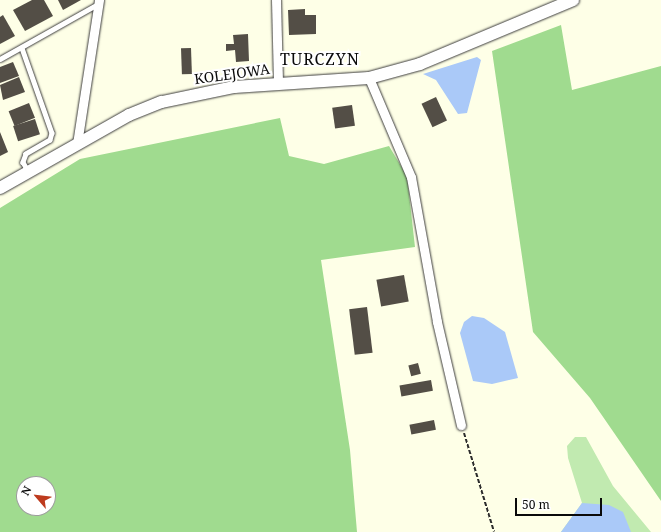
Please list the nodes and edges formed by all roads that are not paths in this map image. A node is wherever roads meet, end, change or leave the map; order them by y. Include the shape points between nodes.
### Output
1 (276, 0) edge
2 (573, 0) edge
3 (99, 2) edge
4 (22, 48) junction
5 (0, 59) edge
6 (369, 78) junction
7 (278, 83) junction
8 (77, 144) junction
9 (28, 171) junction
10 (0, 188) edge
11 (461, 425) road end

1 - 7 street
2 - 6 street, KOLEJOWA via 420,64
3 - 4 lane
3 - 8 street
4 - 5 lane
4 - 9 lane via 52,133 50,140 26,154 23,162
6 - 7 street, KOLEJOWA
6 - 11 street via 411,177
7 - 8 street, KOLEJOWA via 192,94 162,102 129,115
8 - 9 street, KOLEJOWA
9 - 10 street, KOLEJOWA

